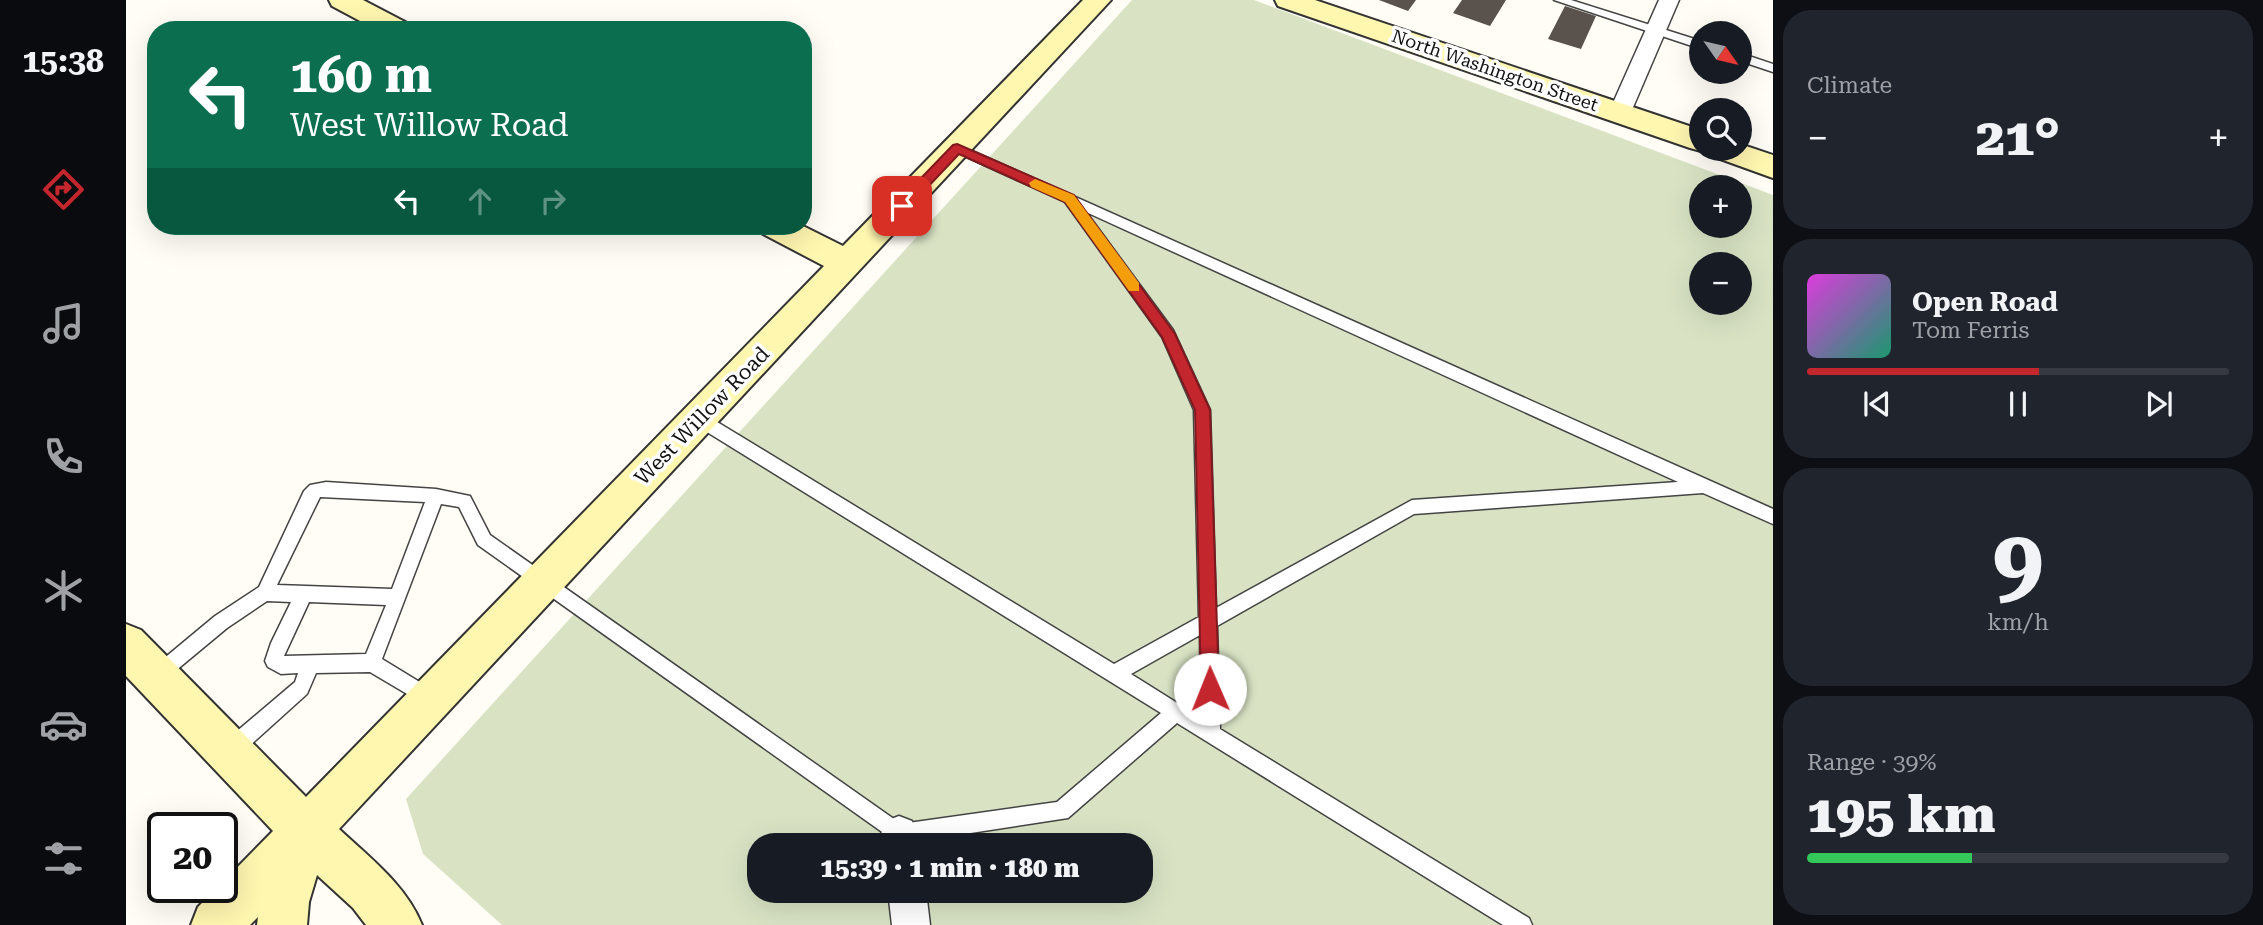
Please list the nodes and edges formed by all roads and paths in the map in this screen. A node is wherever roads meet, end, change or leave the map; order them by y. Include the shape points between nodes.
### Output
1 (342, 0) edge
2 (1098, 0) edge
3 (1288, 0) edge
4 (1560, 0) edge
5 (1669, 0) edge
6 (382, 21) edge
7 (1656, 30) junction
8 (1689, 41) edge
9 (1752, 61) edge
10 (1773, 68) edge
11 (1620, 112) junction
12 (1689, 137) edge
13 (957, 148) junction
14 (1752, 159) edge
15 (1773, 167) edge
16 (1070, 199) junction
17 (793, 235) edge
18 (847, 263) junction
19 (699, 419) junction
20 (1705, 486) junction
21 (436, 496) junction
22 (1773, 517) edge
23 (543, 583) junction
24 (265, 593) junction
25 (304, 594) junction
26 (396, 597) junction
27 (1208, 621) junction
28 (141, 661) edge
29 (372, 663) junction
30 (311, 664) junction
31 (1114, 674) junction
32 (432, 699) junction
33 (1176, 712) junction
34 (1211, 734) junction
35 (229, 751) junction
36 (306, 831) junction
37 (890, 833) edge
38 (939, 833) edge
39 (908, 903) edge
40 (216, 925) edge
41 (282, 925) edge
42 (397, 925) edge
43 (911, 925) edge
44 (1522, 925) edge

1 - 6 main road
2 - 13 main road, West Willow Road
3 - 11 main road, North Washington Street
4 - 7 lane
5 - 7 street
7 - 8 lane
7 - 11 street
9 - 10 lane
11 - 12 main road, North Washington Street
13 - 16 lane
13 - 18 main road, West Willow Road
14 - 15 main road
16 - 20 lane
16 - 27 lane via 1168,334 1202,410
17 - 18 main road
18 - 19 main road, West Willow Road
19 - 23 main road, West Willow Road
19 - 31 lane
20 - 22 lane
20 - 27 lane via 1412,508
21 - 23 lane via 464,501 484,540
21 - 24 lane via 316,490
21 - 26 lane
23 - 32 main road, West Willow Road
23 - 37 lane
24 - 25 lane
24 - 28 lane via 221,622
25 - 26 lane
25 - 30 lane via 274,661
26 - 29 lane
27 - 31 lane
27 - 34 lane
28 - 35 main road
29 - 30 lane
29 - 32 lane
30 - 35 lane via 301,688
31 - 33 lane
32 - 36 main road, West Willow Road
33 - 34 lane
33 - 38 lane via 1061,811
34 - 44 lane
35 - 36 main road
36 - 40 main road, West Willow Road
36 - 41 main road via 284,902
36 - 42 main road via 370,891
39 - 43 street

